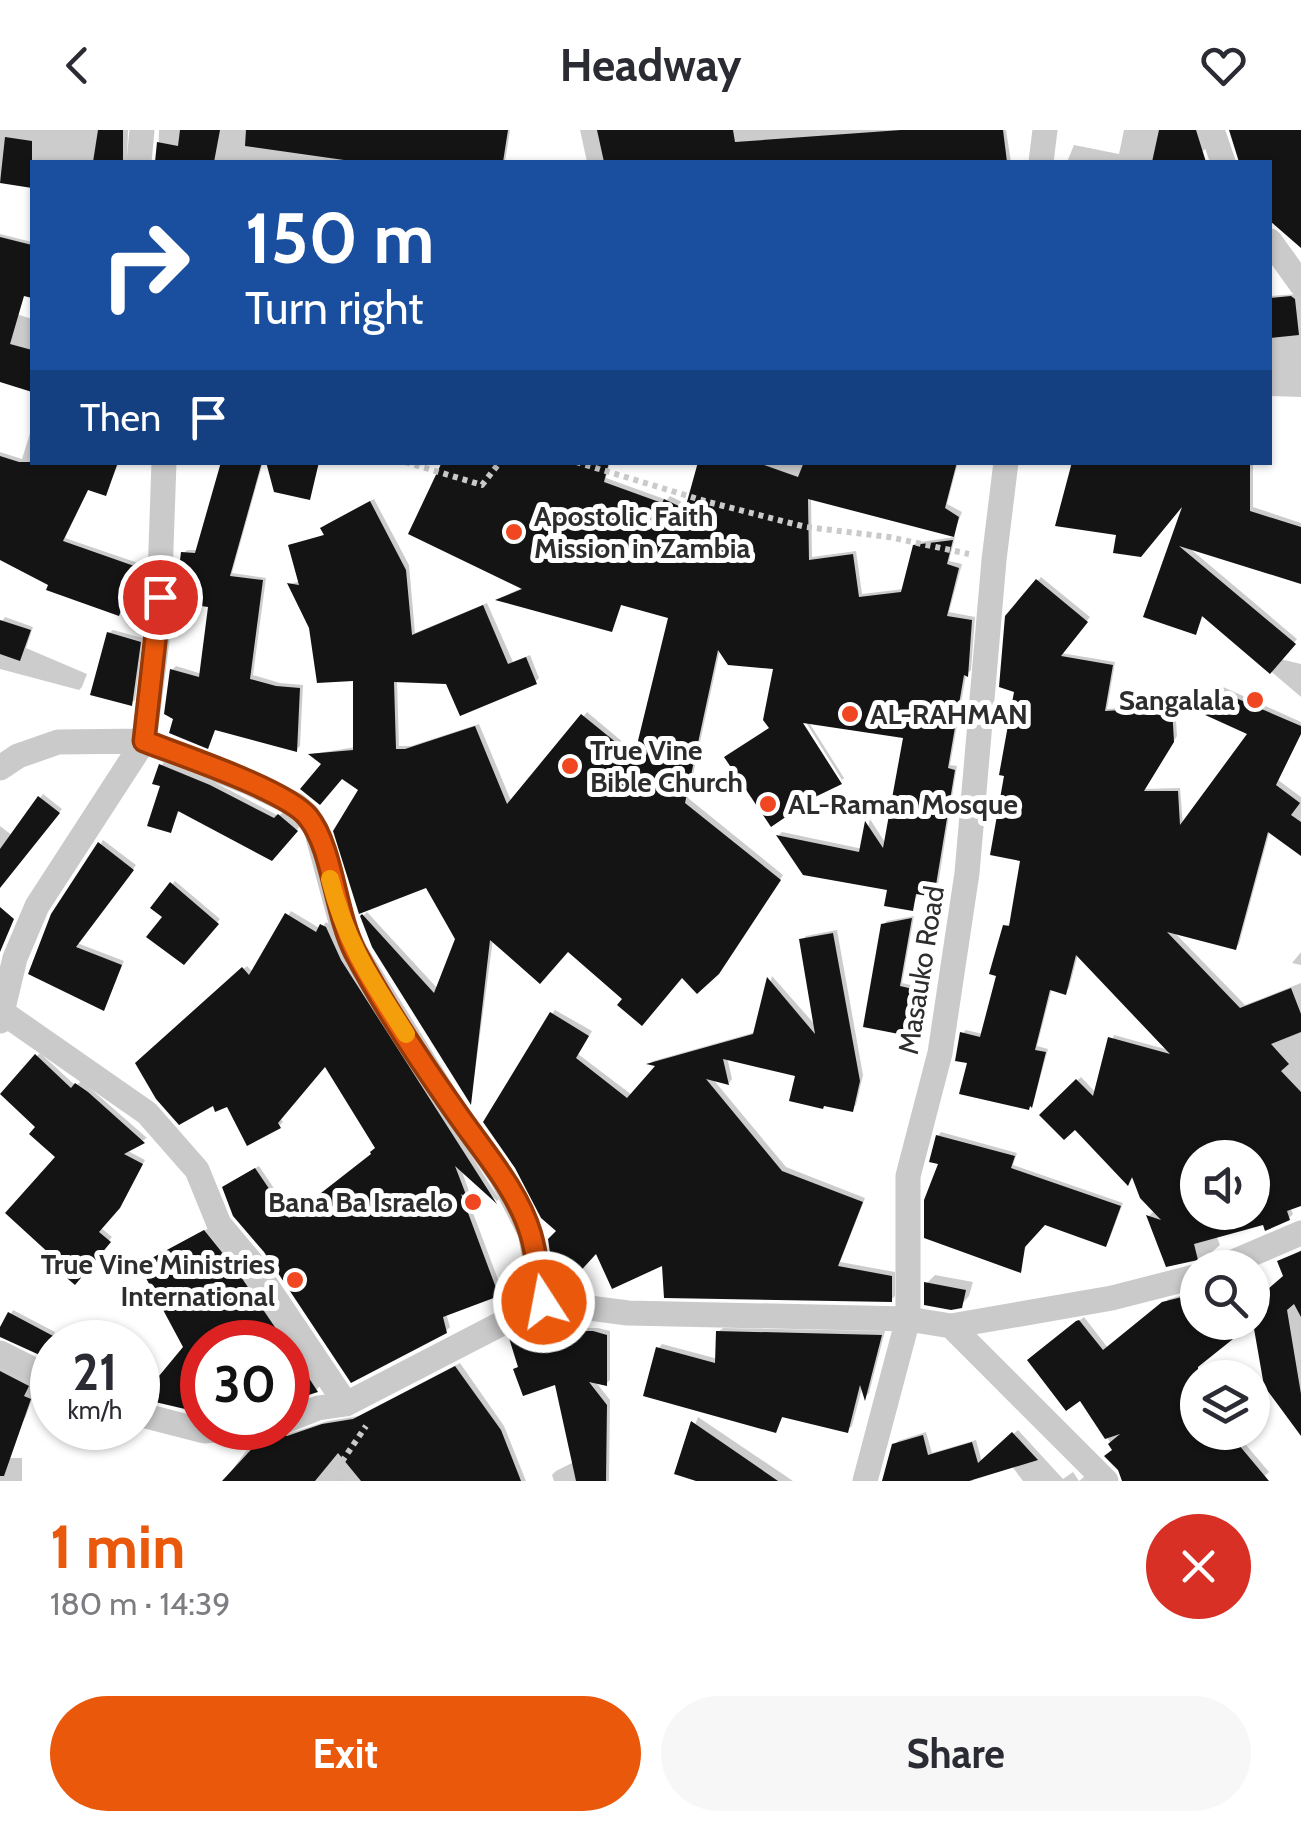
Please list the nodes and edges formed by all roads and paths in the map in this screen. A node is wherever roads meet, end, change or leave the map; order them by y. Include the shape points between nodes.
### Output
1 (142, 130) edge
2 (1044, 130) edge
3 (1212, 130) edge
4 (139, 160) edge
5 (1041, 160) edge
6 (1223, 160) edge
7 (1272, 243) edge
8 (1301, 284) edge
9 (164, 465) edge
10 (415, 465) edge
11 (498, 465) edge
12 (586, 465) edge
13 (1006, 465) edge
14 (994, 560) junction
15 (144, 741) junction
16 (0, 768) edge
17 (1, 1016) edge
18 (1301, 1233) edge
19 (1261, 1250) edge
20 (1180, 1281) edge
21 (544, 1302) junction
22 (908, 1319) junction
23 (951, 1326) junction
24 (0, 1353) edge
25 (30, 1369) edge
26 (379, 1387) junction
27 (346, 1404) junction
28 (310, 1411) edge
29 (339, 1481) edge
30 (865, 1481) edge
31 (1106, 1481) edge

1 - 4 street
2 - 5 street
3 - 6 street
7 - 8 street
9 - 15 street via 158,633
10 - 11 path via 482,485
12 - 14 path via 806,526
13 - 14 street, Masauko Road
14 - 22 street, Masauko Road via 960,930 940,1053 908,1176
15 - 16 street via 58,742
15 - 17 street via 37,906
15 - 21 street via 248,782 307,815 354,950 501,1176 530,1232
17 - 27 street via 147,1113 197,1170 219,1224
18 - 19 street
20 - 23 street
21 - 22 street via 628,1313
21 - 26 street
22 - 23 street
22 - 30 street, Masauko Road
23 - 31 street
24 - 25 street
26 - 27 street
26 - 29 path via 368,1423 341,1463
27 - 28 street

